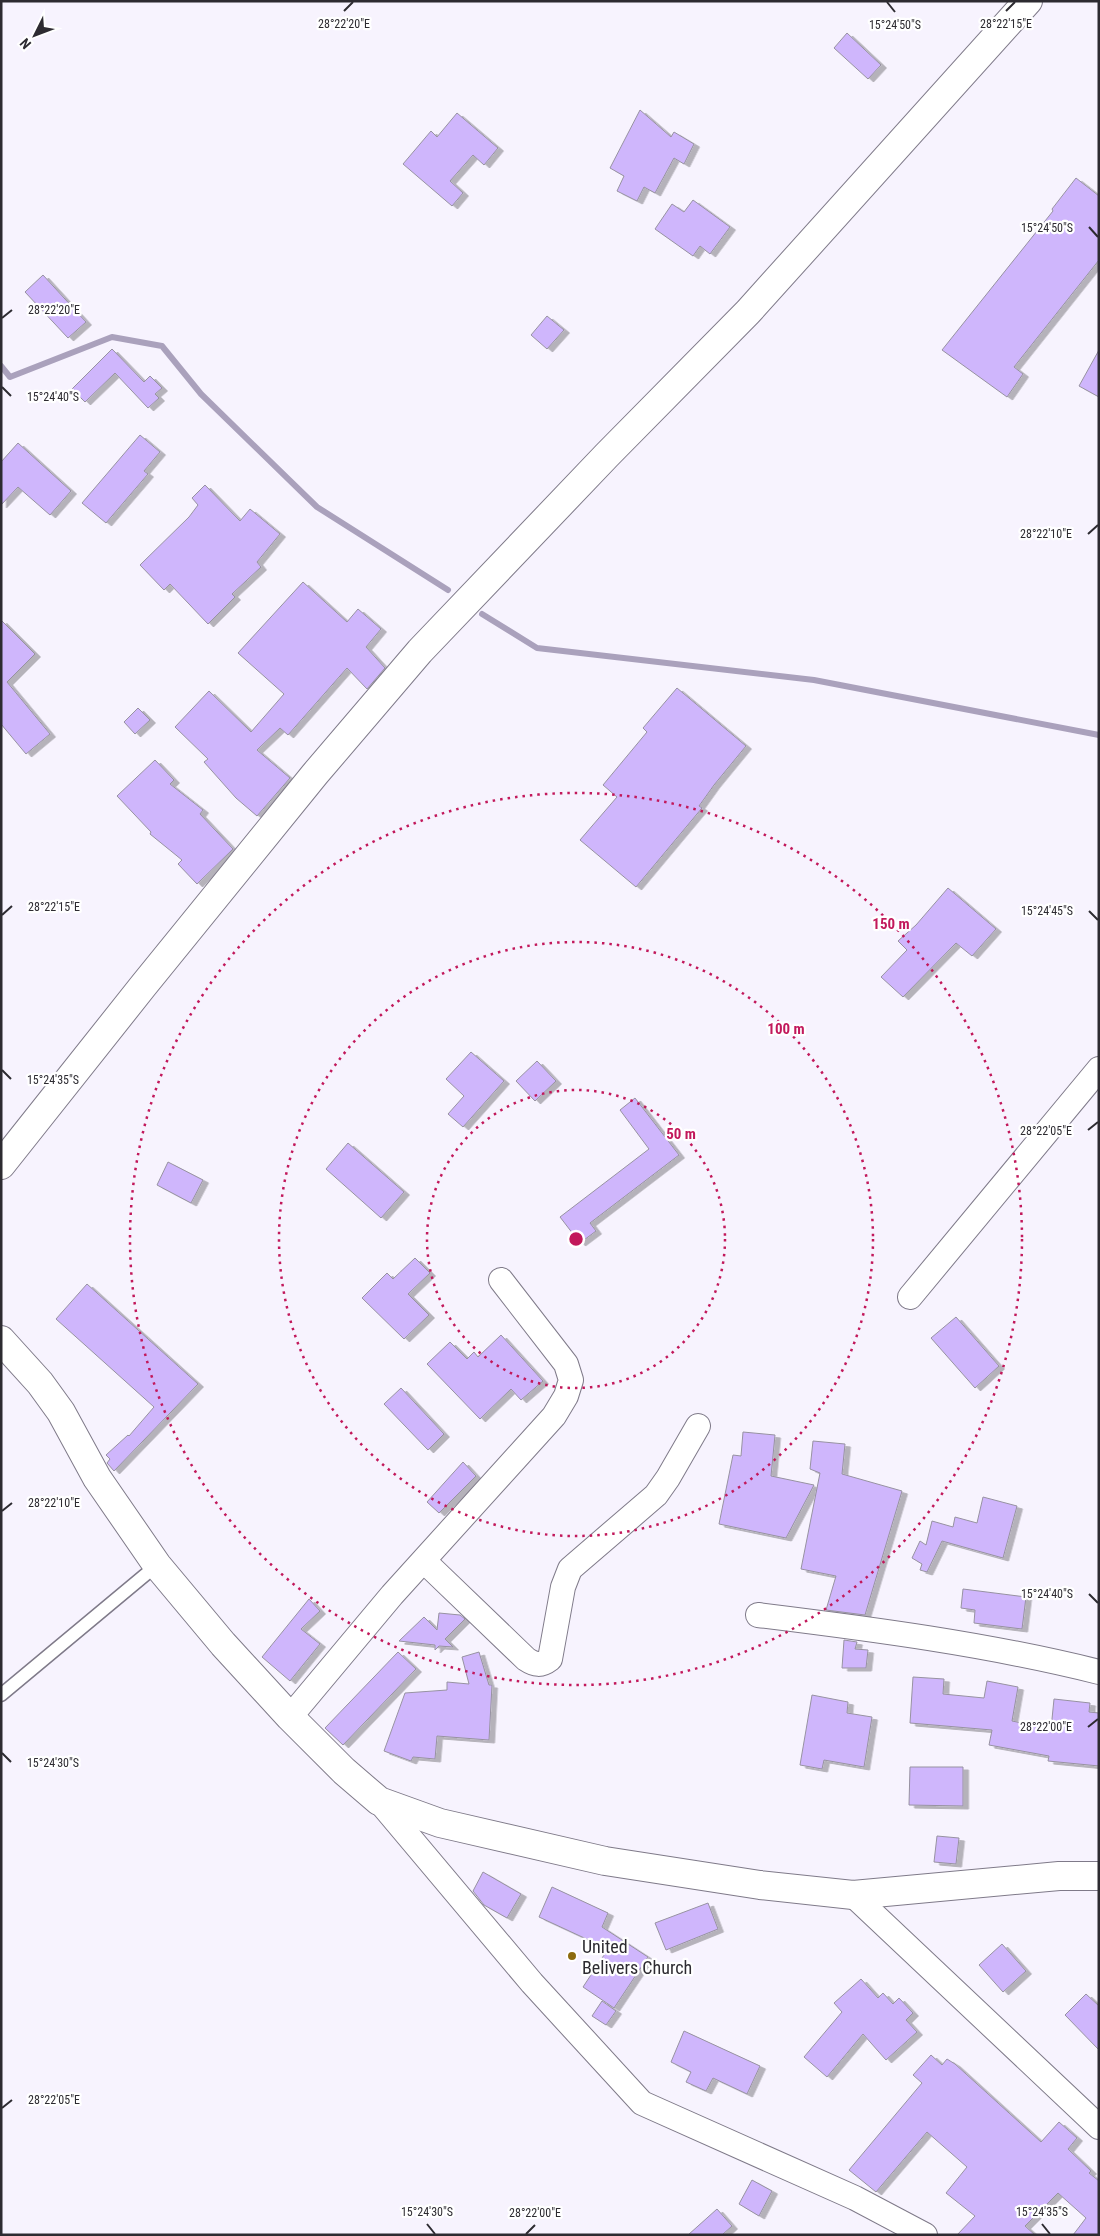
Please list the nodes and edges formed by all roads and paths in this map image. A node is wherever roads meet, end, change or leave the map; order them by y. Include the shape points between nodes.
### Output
1 (1028, 1) edge
2 (1099, 1069) edge
3 (1, 1165) edge
4 (501, 1280) dead end
5 (910, 1298) dead end
6 (1, 1340) edge
7 (698, 1426) dead end
8 (424, 1560) junction
9 (156, 1565) junction
10 (758, 1615) dead end
11 (1099, 1672) edge
12 (1, 1695) edge
13 (290, 1716) junction
14 (379, 1801) junction
15 (1099, 1876) edge
16 (853, 1894) junction
17 (1099, 2127) edge
18 (925, 2235) edge

1 - 3 street via 748,312 607,455 401,674 143,986
2 - 5 street
4 - 8 street via 566,1364 570,1380 566,1396 534,1440
6 - 9 street via 51,1397 97,1478
7 - 8 street via 656,1495 570,1569 563,1588 550,1658 544,1664 534,1664 526,1659
8 - 13 street
9 - 12 lane
9 - 13 street
10 - 11 street via 897,1632
13 - 14 street
14 - 16 street via 440,1823 606,1861 760,1885
14 - 18 street via 532,1983 642,2103 855,2198
15 - 16 street via 1060,1876
16 - 17 street

